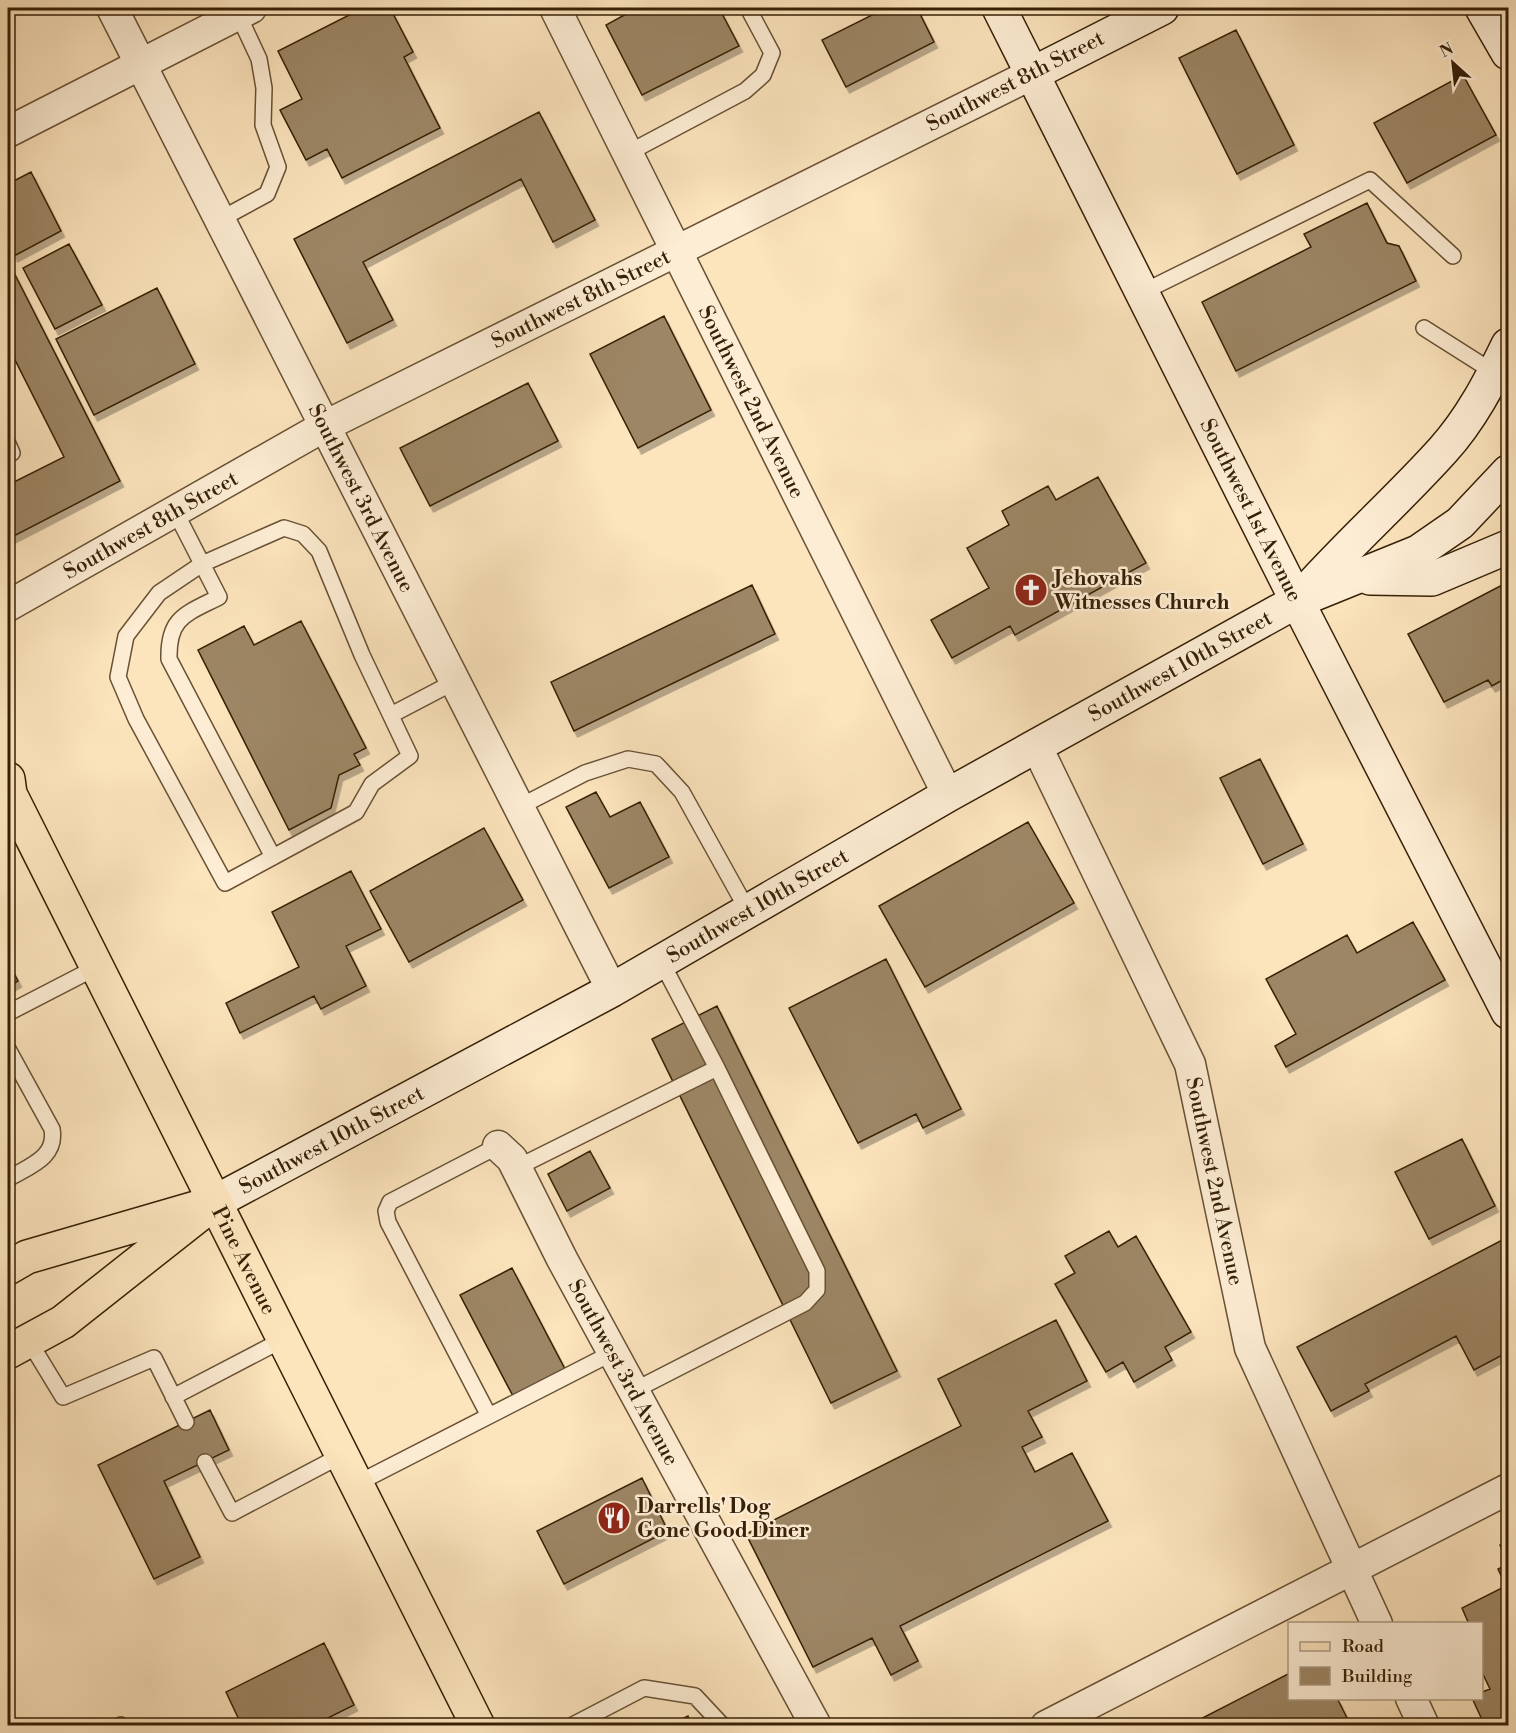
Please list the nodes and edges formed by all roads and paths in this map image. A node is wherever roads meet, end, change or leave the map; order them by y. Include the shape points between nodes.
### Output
1 (112, 8) edge
2 (748, 8) edge
3 (999, 8) edge
4 (1162, 8) edge
5 (1482, 8) edge
6 (564, 10) edge
7 (244, 11) edge
8 (1507, 49) edge
9 (140, 62) junction
10 (1034, 73) junction
11 (8, 132) edge
12 (628, 153) junction
13 (219, 220) junction
14 (676, 250) junction
15 (1453, 256) dead end
16 (1143, 292) junction
17 (1424, 327) dead end
18 (1502, 359) edge
19 (323, 427) junction
20 (1509, 472) edge
21 (175, 511) junction
22 (1509, 547) edge
23 (202, 564) junction
24 (1353, 578) junction
25 (1297, 601) junction
26 (8, 606) edge
27 (454, 682) junction
28 (391, 716) junction
29 (1036, 745) junction
30 (8, 788) edge
31 (948, 795) junction
32 (519, 807) junction
33 (273, 857) junction
34 (748, 911) junction
35 (661, 962) junction
36 (97, 967) junction
37 (612, 990) junction
38 (1509, 1012) edge
39 (8, 1013) edge
40 (8, 1049) edge
41 (717, 1068) junction
42 (507, 1157) junction
43 (8, 1179) edge
44 (215, 1202) junction
45 (8, 1268) edge
46 (284, 1339) junction
47 (18, 1346) edge
48 (614, 1352) junction
49 (635, 1390) junction
50 (173, 1397) junction
51 (488, 1414) junction
52 (186, 1422) dead end
53 (342, 1455) junction
54 (205, 1461) dead end
55 (358, 1483) junction
56 (1509, 1490) edge
57 (1353, 1569) junction
58 (1377, 1622) edge
59 (1412, 1700) edge
60 (478, 1725) edge
61 (571, 1725) edge
62 (723, 1725) edge
63 (816, 1725) edge
64 (1046, 1725) edge
65 (1424, 1725) edge

1 - 9 street, Southwest 3rd Avenue
2 - 12 lane via 772,53 763,75 745,91
3 - 10 main road, Southwest 1st Avenue
4 - 10 main road, Southwest 8th Street
5 - 8 main road
6 - 12 street, Southwest 2nd Avenue
7 - 9 street
7 - 13 lane via 264,88 263,125 278,168 267,194
9 - 11 street
9 - 13 street, Southwest 3rd Avenue
10 - 14 street, Southwest 8th Street
10 - 16 main road, Southwest 1st Avenue
12 - 14 street, Southwest 2nd Avenue
13 - 19 street, Southwest 3rd Avenue
14 - 19 street, Southwest 8th Street
14 - 31 street, Southwest 2nd Avenue
15 - 16 lane via 1370,180
16 - 25 main road, Southwest 1st Avenue
17 - 18 lane
18 - 25 main road, Southwest 10th Street via 1484,395 1444,449
19 - 21 street, Southwest 8th Street
19 - 27 street, Southwest 3rd Avenue
20 - 24 main road, Southwest 10th Street via 1460,523 1418,552
21 - 23 lane
21 - 26 street, Southwest 8th Street
22 - 24 main road via 1432,579
23 - 28 lane via 284,528 303,534 319,551
23 - 33 lane via 219,597 182,616 168,637 169,659
23 - 33 lane via 159,593 126,636 118,676 136,719 225,883
24 - 25 main road, Southwest 10th Street
25 - 29 main road, Southwest 10th Street
25 - 38 main road, Southwest 1st Avenue
27 - 28 lane
27 - 32 street, Southwest 3rd Avenue
28 - 33 lane via 410,756 372,784 356,812
29 - 31 main road, Southwest 10th Street
29 - 57 street, Southwest 2nd Avenue via 1190,1064 1250,1348
30 - 36 main road, Pine Avenue
31 - 34 main road, Southwest 10th Street
32 - 34 lane via 585,773 628,759 656,764 682,792
32 - 37 street, Southwest 3rd Avenue
34 - 35 main road, Southwest 10th Street
35 - 37 main road, Southwest 10th Street
35 - 41 lane
36 - 39 lane
36 - 44 main road, Pine Avenue
37 - 44 main road, Southwest 10th Street
40 - 43 lane via 52,1128 54,1142 47,1155
41 - 42 lane
41 - 49 lane via 817,1270 817,1290 805,1303
42 - 48 street, Southwest 3rd Avenue
42 - 51 lane via 390,1202 386,1211 388,1222
44 - 45 main road, Southwest 10th Street via 27,1257
44 - 46 main road, Pine Avenue
44 - 47 main road, Southwest 10th Street via 63,1322
46 - 50 lane
46 - 53 main road, Pine Avenue
47 - 50 lane via 63,1397 154,1358
48 - 49 street, Southwest 3rd Avenue
48 - 51 lane
49 - 63 street, Southwest 3rd Avenue
50 - 52 lane
51 - 55 lane
53 - 54 lane via 232,1513
53 - 55 main road, Pine Avenue
55 - 60 main road, Pine Avenue
56 - 57 street
57 - 58 street, Southwest 2nd Avenue
57 - 64 street
59 - 65 street
61 - 62 lane via 644,1688 695,1696

